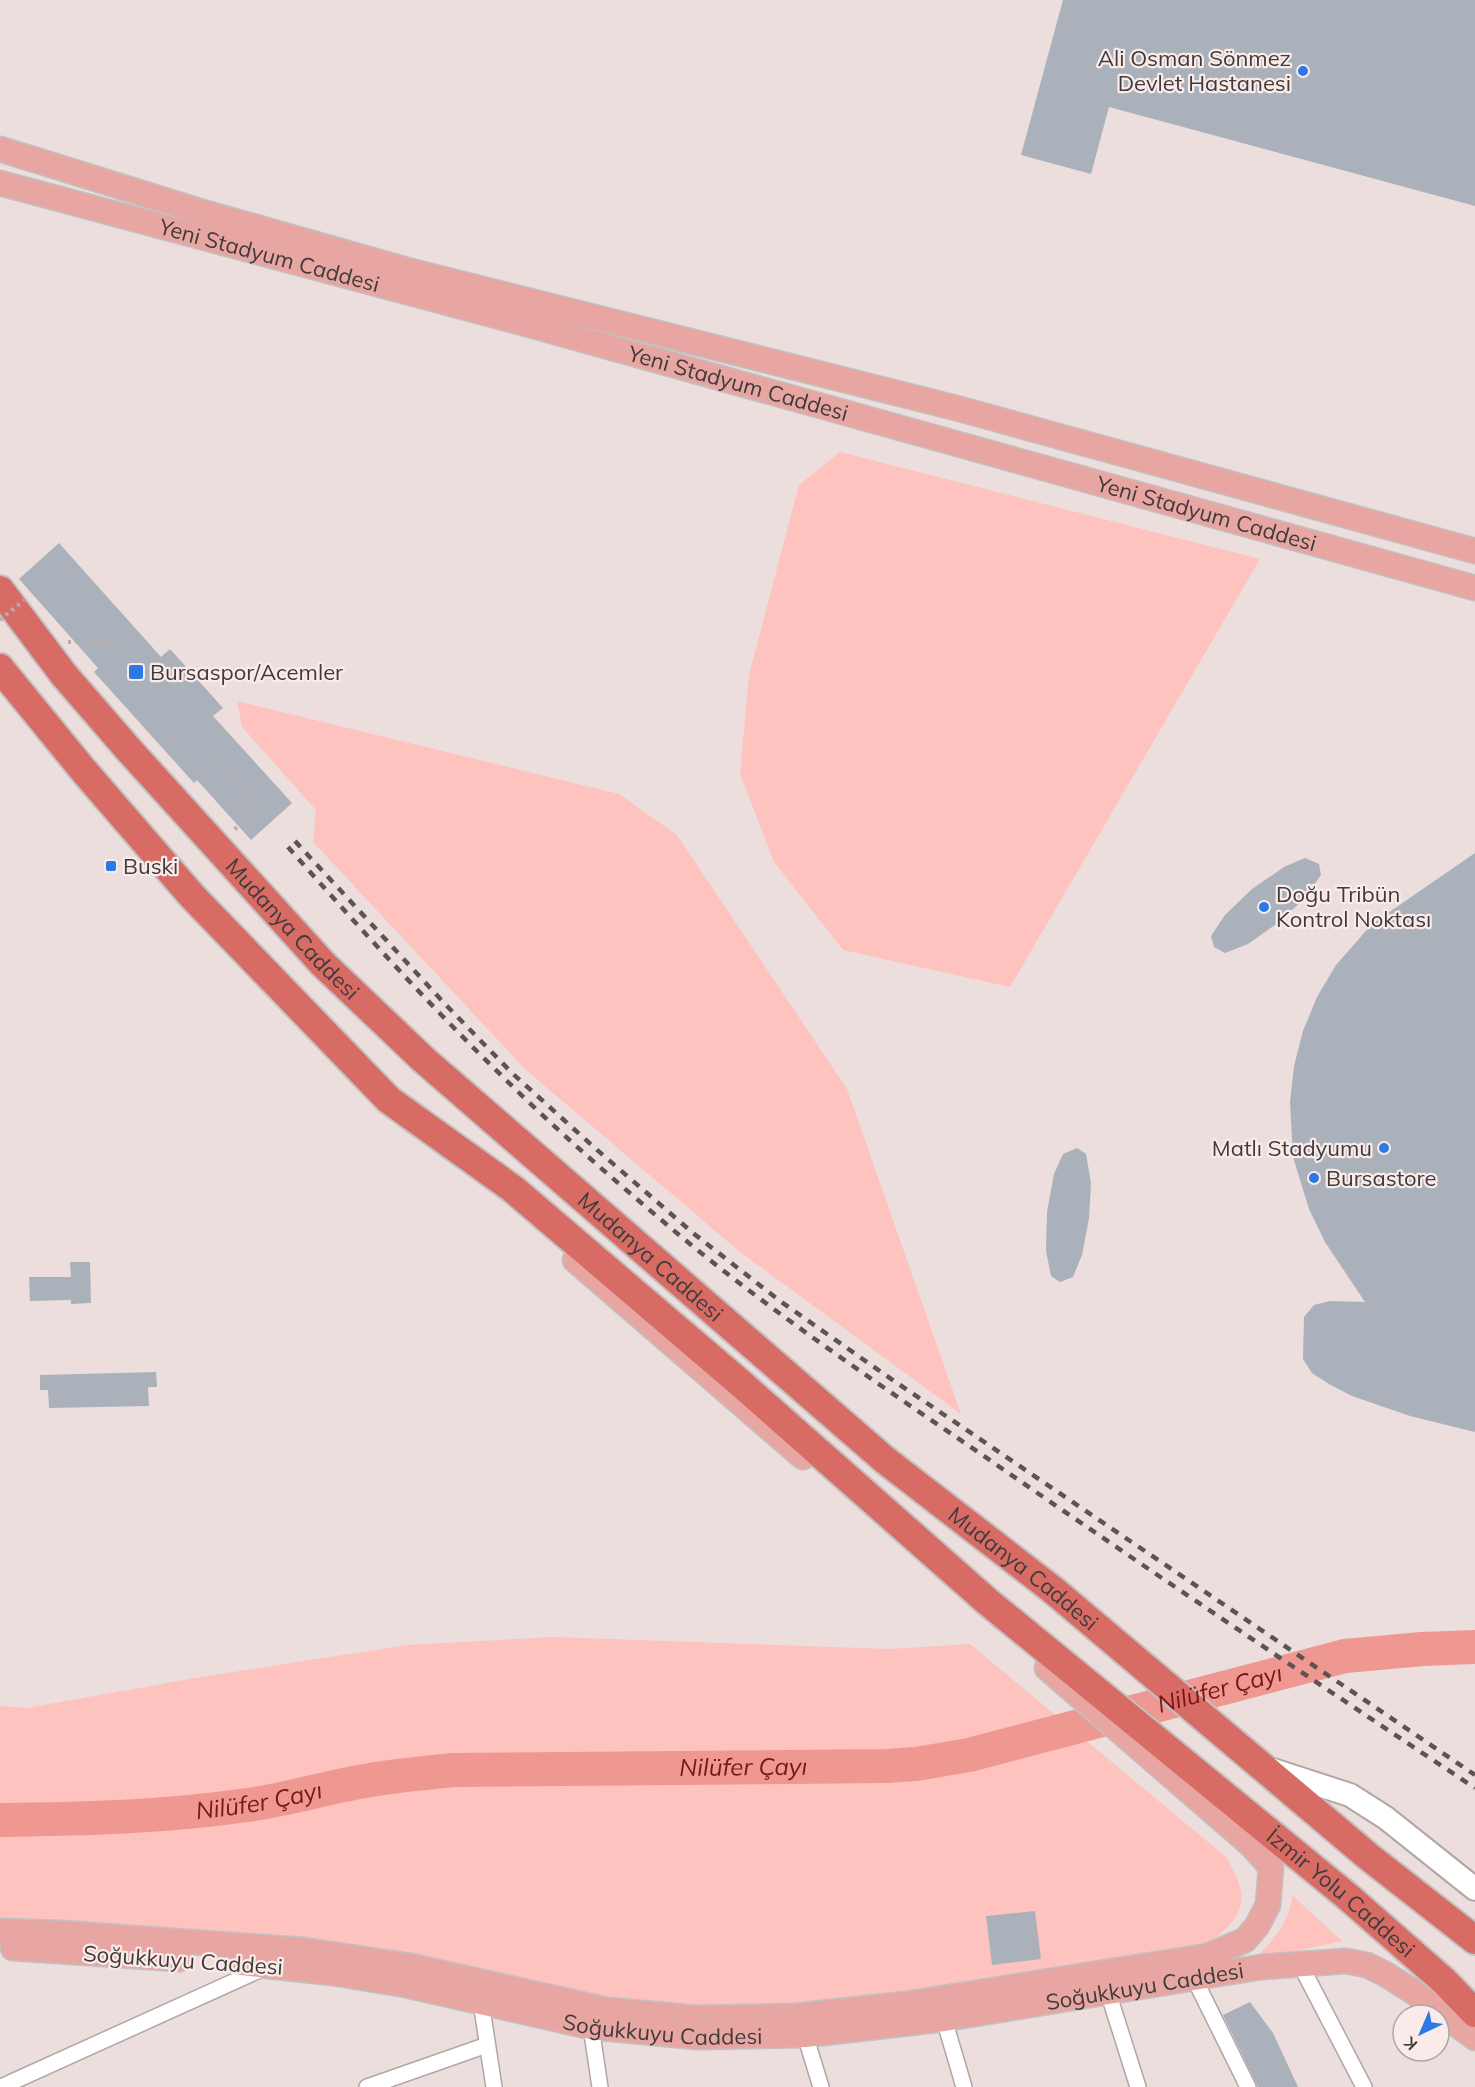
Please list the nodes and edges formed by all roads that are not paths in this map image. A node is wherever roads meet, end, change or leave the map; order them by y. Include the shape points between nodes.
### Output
1 (0, 149) edge
2 (0, 183) edge
3 (1475, 551) edge
4 (1475, 588) edge
5 (12, 595) edge
6 (0, 668) edge
7 (985, 1607) junction
8 (1254, 1761) junction
9 (1198, 1782) junction
10 (1369, 1857) junction
11 (1475, 1889) edge
12 (0, 1931) edge
13 (1475, 1940) edge
14 (0, 1947) edge
15 (1475, 1960) edge
16 (1300, 1964) junction
17 (271, 1965) junction
18 (1194, 1978) junction
19 (1108, 1992) junction
20 (481, 2002) junction
21 (1475, 2013) edge
22 (944, 2019) junction
23 (591, 2027) junction
24 (805, 2035) junction
25 (1475, 2037) edge
26 (487, 2045) junction
27 (1, 2087) edge
28 (367, 2087) edge
29 (494, 2087) edge
30 (600, 2087) edge
31 (820, 2087) edge
32 (964, 2087) edge
33 (1138, 2087) edge
34 (1248, 2087) edge
35 (1364, 2087) edge

1 - 3 main road, Yeni Stadyum Caddesi via 407,270 960,409
2 - 4 main road, Yeni Stadyum Caddesi via 530,325
5 - 8 highway, Mudanya Caddesi via 64,675 217,848 323,964 424,1060 885,1460 1053,1590
6 - 7 highway, Mudanya Caddesi via 192,896 389,1100 513,1189 739,1382
7 - 9 highway, Mudanya Caddesi
7 - 12 main road, Soğukkuyu Caddesi via 1271,1867 1268,1905 1245,1940 1208,1956 906,2004 795,2016 697,2018 607,2010 411,1966 303,1950
8 - 10 highway, Mudanya Caddesi
8 - 11 main road via 1350,1795 1386,1818
9 - 21 highway, İzmir Yolu Caddesi via 1347,1896
9 - 25 highway
10 - 13 highway
10 - 15 highway, İzmir Yolu Caddesi
14 - 17 main road, Soğukkuyu Caddesi
16 - 18 main road, Soğukkuyu Caddesi
16 - 25 main road, Soğukkuyu Caddesi via 1346,1961 1367,1965 1415,1993
16 - 35 street
17 - 20 main road, Soğukkuyu Caddesi via 406,1985
17 - 27 street
18 - 19 main road, Soğukkuyu Caddesi
18 - 34 street
19 - 22 main road, Soğukkuyu Caddesi
19 - 33 street
20 - 23 main road, Soğukkuyu Caddesi
20 - 26 street
22 - 24 main road, Soğukkuyu Caddesi
22 - 32 street
23 - 24 main road, Soğukkuyu Caddesi via 698,2037
23 - 30 street
24 - 31 street
26 - 28 street
26 - 29 street

